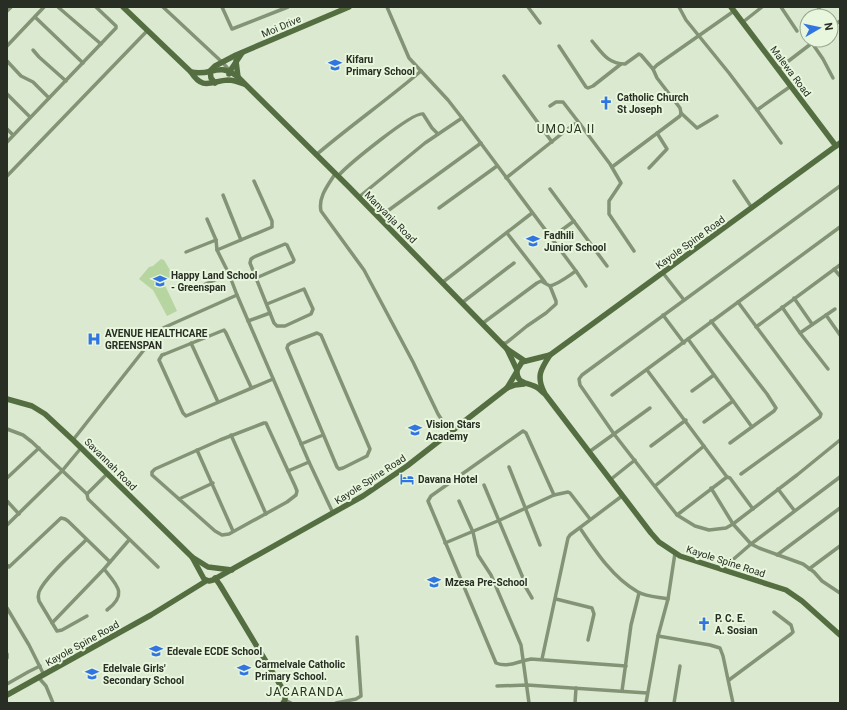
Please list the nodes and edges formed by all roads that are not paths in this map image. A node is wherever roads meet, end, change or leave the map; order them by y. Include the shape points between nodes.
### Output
1 (11, 7) edge
2 (36, 7) edge
3 (44, 7) edge
4 (58, 7) edge
5 (96, 7) edge
6 (123, 7) edge
7 (163, 7) edge
8 (222, 7) edge
9 (288, 7) edge
10 (348, 7) edge
11 (387, 7) edge
12 (528, 7) edge
13 (678, 7) edge
14 (762, 7) edge
15 (781, 7) edge
16 (732, 9) edge
17 (7, 11) edge
18 (41, 11) junction
19 (35, 17) junction
20 (743, 22) junction
21 (540, 23) dead end
22 (147, 30) junction
23 (797, 31) dead end
24 (699, 35) junction
25 (592, 41) dead end
26 (101, 44) junction
27 (7, 46) edge
28 (559, 46) dead end
29 (805, 48) edge
30 (815, 48) edge
31 (34, 50) dead end
32 (242, 53) junction
33 (7, 61) edge
34 (236, 61) junction
35 (83, 63) junction
36 (223, 63) junction
37 (621, 64) junction
38 (653, 69) junction
39 (778, 69) junction
40 (210, 71) junction
41 (230, 71) junction
42 (421, 71) junction
43 (191, 72) junction
44 (504, 76) dead end
45 (238, 77) junction
46 (833, 78) dead end
47 (228, 80) junction
48 (66, 81) junction
49 (215, 83) junction
50 (244, 84) junction
51 (791, 86) junction
52 (7, 94) edge
53 (49, 98) junction
54 (550, 106) dead end
55 (757, 110) junction
56 (681, 112) junction
57 (717, 116) dead end
58 (30, 117) junction
59 (462, 118) junction
60 (580, 124) junction
61 (7, 129) edge
62 (657, 133) junction
63 (438, 134) junction
64 (13, 135) junction
65 (7, 142) edge
66 (552, 142) junction
67 (481, 143) junction
68 (781, 143) dead end
69 (838, 145) edge
70 (316, 155) junction
71 (497, 166) junction
72 (612, 167) junction
73 (649, 168) dead end
74 (336, 175) junction
75 (7, 176) edge
76 (506, 178) junction
77 (254, 181) dead end
78 (734, 181) dead end
79 (840, 186) edge
80 (550, 189) dead end
81 (223, 195) dead end
82 (359, 197) junction
83 (439, 208) dead end
84 (752, 208) junction
85 (532, 213) junction
86 (382, 216) dead end
87 (207, 219) dead end
88 (574, 221) junction
89 (840, 226) edge
90 (507, 233) junction
91 (551, 238) junction
92 (216, 240) junction
93 (241, 240) junction
94 (217, 250) junction
95 (634, 251) dead end
96 (186, 252) dead end
97 (514, 263) dead end
98 (840, 265) edge
99 (607, 266) dead end
100 (834, 269) junction
101 (576, 271) junction
102 (663, 273) junction
103 (229, 274) junction
104 (840, 276) edge
105 (256, 278) junction
106 (443, 282) junction
107 (548, 285) junction
108 (586, 286) dead end
109 (196, 288) dead end
110 (237, 295) junction
111 (794, 298) junction
112 (684, 300) junction
113 (463, 302) junction
114 (738, 302) junction
115 (267, 304) junction
116 (782, 307) junction
117 (835, 309) dead end
118 (270, 313) junction
119 (663, 315) junction
120 (826, 315) junction
121 (248, 321) junction
122 (711, 322) junction
123 (483, 323) junction
124 (812, 324) junction
125 (756, 327) junction
126 (800, 333) junction
127 (840, 334) edge
128 (688, 339) junction
129 (191, 343) junction
130 (502, 343) junction
131 (684, 343) junction
132 (507, 349) junction
133 (550, 355) junction
134 (527, 361) junction
135 (828, 369) dead end
136 (647, 370) junction
137 (517, 371) junction
138 (539, 375) junction
139 (714, 375) junction
140 (273, 379) junction
141 (526, 384) junction
142 (251, 387) junction
143 (507, 388) junction
144 (692, 391) dead end
145 (544, 394) junction
146 (612, 395) dead end
147 (7, 399) edge
148 (733, 401) junction
149 (218, 402) junction
150 (650, 408) dead end
151 (686, 420) junction
152 (704, 422) dead end
153 (752, 426) junction
154 (8, 430) edge
155 (450, 433) junction
156 (614, 434) junction
157 (323, 435) junction
158 (231, 436) junction
159 (73, 440) junction
160 (840, 440) edge
161 (730, 443) dead end
162 (301, 444) junction
163 (651, 446) dead end
164 (704, 446) junction
165 (39, 448) junction
166 (81, 448) junction
167 (197, 450) junction
168 (589, 452) junction
169 (635, 460) junction
170 (309, 462) junction
171 (509, 467) dead end
172 (62, 471) junction
173 (288, 471) junction
174 (108, 474) junction
175 (742, 474) dead end
176 (727, 477) junction
177 (840, 477) edge
178 (7, 478) edge
179 (610, 480) junction
180 (213, 483) junction
181 (484, 485) dead end
182 (655, 486) junction
183 (711, 488) junction
184 (778, 489) junction
185 (87, 494) junction
186 (554, 495) junction
187 (622, 496) junction
188 (179, 499) junction
189 (7, 501) edge
190 (459, 501) dead end
191 (840, 508) edge
192 (526, 509) junction
193 (753, 509) junction
194 (794, 510) junction
195 (333, 513) junction
196 (19, 514) junction
197 (266, 514) junction
198 (677, 515) junction
199 (590, 519) junction
200 (500, 520) junction
201 (733, 524) junction
202 (7, 525) edge
203 (580, 528) junction
204 (233, 531) junction
205 (473, 532) junction
206 (86, 540) junction
207 (129, 540) junction
208 (445, 543) junction
209 (751, 544) junction
210 (540, 545) dead end
211 (840, 546) edge
212 (675, 553) junction
213 (777, 555) junction
214 (192, 557) junction
215 (110, 562) junction
216 (8, 567) edge
217 (158, 567) dead end
218 (211, 567) junction
219 (104, 569) junction
220 (809, 569) junction
221 (232, 570) junction
222 (721, 570) junction
223 (202, 574) junction
224 (215, 578) junction
225 (206, 581) junction
226 (840, 592) edge
227 (639, 593) junction
228 (532, 598) dead end
229 (668, 599) junction
230 (556, 600) junction
231 (7, 608) edge
232 (108, 610) dead end
233 (774, 612) dead end
234 (87, 616) dead end
235 (52, 623) junction
236 (840, 635) edge
237 (658, 636) junction
238 (357, 637) dead end
239 (588, 640) dead end
240 (7, 654) edge
241 (7, 658) edge
242 (542, 659) junction
243 (523, 662) junction
244 (40, 666) junction
245 (626, 666) junction
246 (680, 666) dead end
247 (41, 676) junction
248 (728, 680) junction
249 (7, 684) edge
250 (527, 685) junction
251 (497, 686) dead end
252 (576, 688) junction
253 (622, 691) junction
254 (647, 693) junction
255 (7, 696) edge
256 (286, 702) edge
257 (53, 703) edge
258 (336, 703) edge
259 (528, 703) edge
260 (575, 703) edge
261 (646, 703) edge
262 (674, 703) edge
263 (733, 703) edge

1 - 17 street
2 - 18 street
3 - 18 street
4 - 26 street
5 - 26 street via 116,27
6 - 22 main road
7 - 36 street
8 - 9 street via 232,30
10 - 32 main road, Moi Drive
11 - 42 street via 409,58
12 - 21 street
13 - 24 street
14 - 20 street
15 - 23 street
16 - 20 main road, Malewa Road
16 - 24 street
18 - 19 street
19 - 27 street
19 - 35 street
20 - 39 main road, Malewa Road
22 - 43 main road
22 - 75 street
24 - 38 street
24 - 55 street
25 - 37 street via 607,59
26 - 35 street
28 - 37 street via 588,88
29 - 39 street
30 - 46 street
31 - 48 street
32 - 34 main road
32 - 36 main road, Moi Drive
33 - 53 street via 21,76 33,82
34 - 41 main road
34 - 45 main road
35 - 48 street
36 - 40 main road, Moi Drive
36 - 41 street
37 - 38 street via 640,54
38 - 56 street
39 - 51 main road, Malewa Road
40 - 41 main road
40 - 43 main road via 201,74
40 - 49 main road
41 - 45 main road, Manyanja Road
41 - 47 main road
42 - 59 street
42 - 70 street
43 - 49 main road via 203,83
44 - 66 street
45 - 50 main road, Manyanja Road
47 - 49 main road
47 - 50 main road
48 - 53 street
50 - 70 main road, Manyanja Road
51 - 55 street
51 - 69 main road, Malewa Road
52 - 58 street
53 - 58 street
54 - 60 street via 556,102 563,102
55 - 68 street
56 - 57 street via 698,128
56 - 62 street via 680,116
58 - 64 street
59 - 63 street
59 - 67 street
60 - 66 street via 574,124
60 - 72 street
61 - 64 street
62 - 72 street
62 - 73 street via 667,149
63 - 74 street via 423,114 418,114 405,121
63 - 82 street
64 - 65 street
66 - 76 street
67 - 71 street
67 - 86 street
69 - 84 main road, Kayole Spine Road
70 - 74 main road, Manyanja Road
71 - 76 street
71 - 83 street
72 - 95 street via 621,183 609,201 609,214
74 - 82 main road, Manyanja Road
74 - 155 street via 323,195 320,205 322,211 364,270
76 - 85 street
77 - 93 street via 272,221 272,227
78 - 84 street
79 - 112 street
80 - 88 street
81 - 93 street
82 - 106 main road, Manyanja Road
84 - 102 main road, Kayole Spine Road
85 - 90 street
85 - 91 street
87 - 92 street
88 - 91 street
88 - 99 street
89 - 114 street
90 - 106 street
90 - 107 street
91 - 101 street
92 - 94 street
92 - 96 street
93 - 94 street
94 - 103 street
97 - 113 street
98 - 100 street
100 - 104 street
100 - 111 street
101 - 107 street via 557,284
101 - 108 street
102 - 112 street
102 - 133 main road, Kayole Spine Road
103 - 109 street
103 - 110 street
105 - 105 street via 293,262 287,245 251,259
105 - 115 street
106 - 113 main road, Manyanja Road
107 - 123 street via 541,281 537,283
107 - 130 street via 556,304 506,343
110 - 121 street
110 - 159 street via 163,328 156,334
111 - 116 street
111 - 124 street
112 - 119 street
113 - 123 main road, Manyanja Road
114 - 122 street
114 - 125 street
115 - 118 street
115 - 118 street via 304,289 313,309 311,314 285,326 277,326
116 - 125 street
116 - 126 street
117 - 120 street
118 - 121 street
119 - 131 street
119 - 156 street via 580,377 580,385
120 - 124 street
120 - 127 street
121 - 140 street
122 - 128 street
122 - 153 street via 775,406 774,411
123 - 130 main road, Manyanja Road
124 - 126 street
125 - 175 street via 821,416
126 - 135 street
128 - 131 street
128 - 139 street
129 - 142 street via 224,330
129 - 149 street
129 - 149 street via 162,356 159,360 183,413 186,416
130 - 132 main road, Manyanja Road
131 - 136 street
132 - 134 main road, Manyanja Road
132 - 137 main road
133 - 134 main road
133 - 138 main road
134 - 137 main road via 520,364
134 - 138 main road via 537,365
136 - 146 street
136 - 151 street
137 - 141 main road via 519,379
137 - 143 main road
138 - 141 main road via 535,382
138 - 145 main road
139 - 144 street
139 - 148 street
140 - 142 street
140 - 162 street
141 - 143 main road
141 - 145 main road via 538,388
142 - 149 street
143 - 155 main road, Kayole Spine Road
145 - 168 main road, Kayole Spine Road
147 - 159 main road, Savannah Road via 39,409
148 - 152 street
148 - 153 street
150 - 156 street
151 - 163 street
151 - 164 street
153 - 161 street
154 - 165 street via 23,435
155 - 195 main road, Kayole Spine Road via 390,479
156 - 168 street
156 - 169 street
157 - 157 street via 339,469 367,456 370,452 321,335 317,333 291,343 287,348
157 - 162 street
158 - 167 street
158 - 173 street via 266,423
158 - 197 street
159 - 166 main road, Savannah Road
160 - 184 street
162 - 170 street
164 - 176 street
164 - 182 street
165 - 172 street
165 - 178 street
166 - 172 street
166 - 174 main road, Savannah Road
167 - 180 street
167 - 188 street via 152,472
168 - 179 main road, Kayole Spine Road
169 - 179 street
169 - 182 street
170 - 173 street
170 - 195 street
171 - 192 street
172 - 185 street
172 - 196 street
173 - 197 street via 297,491 296,495
174 - 185 street
174 - 214 main road, Savannah Road
176 - 183 street
176 - 193 street
177 - 194 street
179 - 187 main road, Kayole Spine Road
180 - 188 street
180 - 204 street
181 - 200 street
182 - 198 street
183 - 198 street
183 - 201 street
184 - 193 street
184 - 194 street
185 - 207 street via 88,499
186 - 192 street
186 - 199 street via 570,493
186 - 208 street via 526,432 523,431 428,499
187 - 199 street
187 - 212 main road, Kayole Spine Road via 659,542
188 - 204 street via 215,531 225,535
189 - 196 street
190 - 205 street
191 - 213 street
192 - 200 street
192 - 210 street
193 - 201 street
194 - 209 street
195 - 221 main road, Kayole Spine Road
196 - 202 street
197 - 204 street
198 - 201 street via 695,526 709,530 726,528
199 - 203 street
200 - 205 street
200 - 228 street
201 - 209 street
203 - 227 street via 611,571
203 - 230 street via 568,538
205 - 208 street
205 - 243 street via 478,555 491,575 521,645
206 - 215 street
206 - 216 street via 65,518 61,518
206 - 235 street via 44,583 38,593 39,601
207 - 215 street
207 - 217 street
208 - 243 street via 496,663 505,665
209 - 213 street
209 - 222 street
211 - 220 street
212 - 222 main road, Kayole Spine Road
212 - 229 street
213 - 220 street via 803,564
214 - 218 main road, Savannah Road
214 - 223 main road, Savannah Road
215 - 219 street
218 - 221 main road
218 - 223 main road via 203,570
218 - 224 main road via 216,572
219 - 232 street via 119,593 116,603
219 - 235 street
220 - 226 street
221 - 224 main road, Kayole Spine Road
222 - 236 main road, Kayole Spine Road via 786,590
223 - 225 main road
224 - 225 main road
224 - 256 main road via 285,693
225 - 247 main road, Kayole Spine Road
227 - 229 street
227 - 245 street via 631,625
229 - 237 street
230 - 239 street via 592,608 594,614
230 - 242 street
231 - 244 street
233 - 248 street via 791,625 793,632
234 - 235 street via 59,631 54,629
237 - 248 street via 720,648
237 - 254 street
238 - 258 street via 361,696 356,700
240 - 241 street
242 - 243 street via 528,659
242 - 245 street
243 - 250 street
244 - 247 street
244 - 249 street
245 - 253 street
246 - 262 street
247 - 255 main road, Kayole Spine Road
247 - 257 street
248 - 263 street
250 - 251 street
250 - 252 street
250 - 259 street
252 - 253 street
252 - 260 street
253 - 254 street
254 - 261 street

